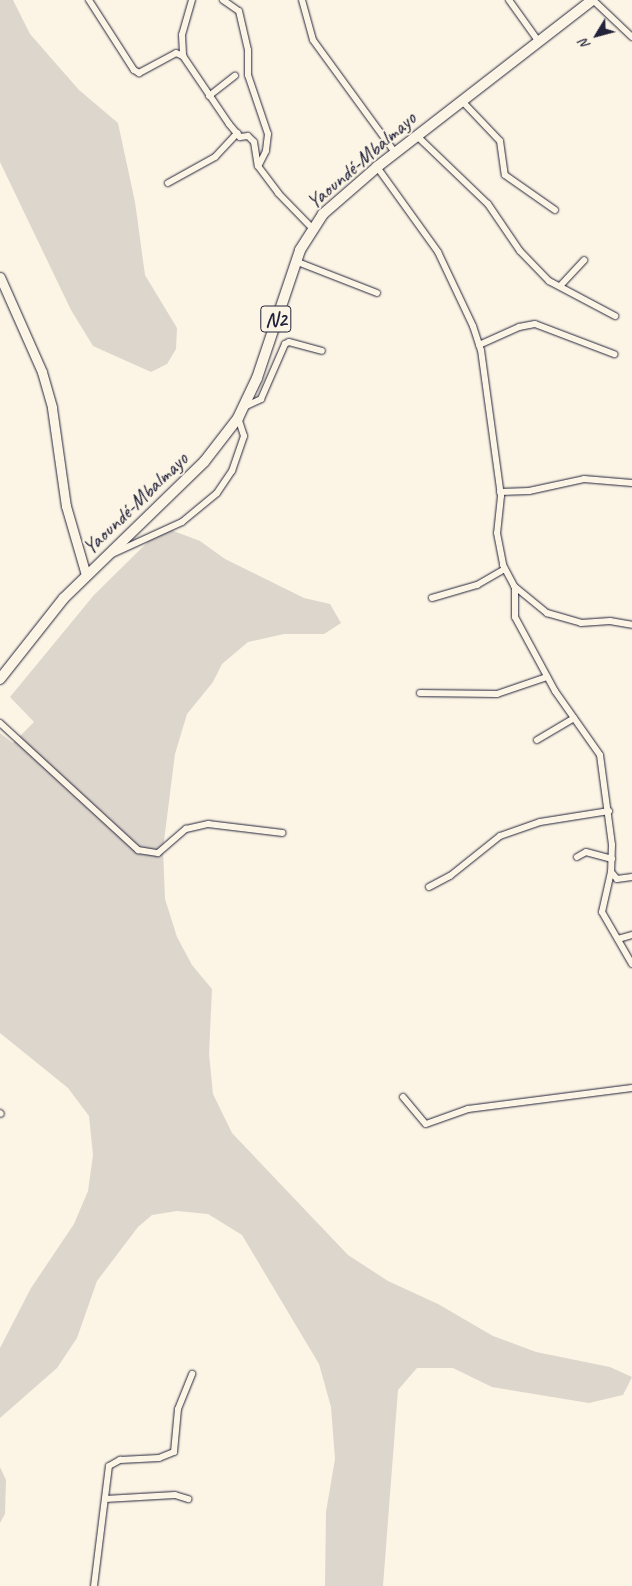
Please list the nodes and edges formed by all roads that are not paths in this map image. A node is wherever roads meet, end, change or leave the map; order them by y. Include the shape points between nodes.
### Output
1 (89, 0) edge
2 (192, 0) edge
3 (223, 0) edge
4 (302, 0) edge
5 (509, 0) edge
6 (592, 0) edge
7 (632, 37) edge
8 (539, 42) junction
9 (183, 56) junction
10 (235, 76) dead end
11 (210, 96) junction
12 (462, 101) junction
13 (237, 133) junction
14 (417, 136) junction
15 (396, 154) junction
16 (258, 166) junction
17 (377, 167) junction
18 (168, 183) dead end
19 (555, 210) dead end
20 (312, 228) junction
21 (584, 260) dead end
22 (295, 261) junction
23 (0, 277) edge
24 (561, 285) junction
25 (377, 293) dead end
26 (614, 316) dead end
27 (479, 345) junction
28 (322, 351) dead end
29 (614, 354) dead end
30 (244, 407) junction
31 (238, 418) junction
32 (632, 483) edge
33 (500, 492) junction
34 (110, 554) junction
35 (505, 568) junction
36 (86, 575) junction
37 (513, 585) junction
38 (432, 598) dead end
39 (632, 627) edge
40 (547, 677) junction
41 (0, 679) edge
42 (420, 693) dead end
43 (574, 718) junction
44 (0, 723) edge
45 (537, 740) dead end
46 (609, 811) junction
47 (282, 833) dead end
48 (577, 857) dead end
49 (612, 859) junction
50 (611, 872) junction
51 (632, 877) edge
52 (429, 887) dead end
53 (632, 936) edge
54 (618, 939) junction
55 (632, 964) edge
56 (632, 1088) edge
57 (402, 1097) dead end
58 (192, 1374) dead end
59 (105, 1499) junction
60 (188, 1500) dead end
61 (94, 1586) edge

1 - 9 street via 139,73 176,53
2 - 9 street via 182,35
3 - 16 street via 239,11 248,50 248,75 268,134
4 - 15 street via 313,40
5 - 8 street
6 - 7 street
6 - 8 highway, Yaoundé-Mbalmayo / N2
8 - 12 highway, Yaoundé-Mbalmayo / N2
9 - 11 street
10 - 11 street
11 - 13 street
12 - 14 highway, Yaoundé-Mbalmayo / N2
12 - 19 street via 500,141 504,149 502,169 505,175
13 - 16 street via 254,142
13 - 18 street via 215,157
14 - 15 highway, Yaoundé-Mbalmayo / N2
14 - 24 street via 488,204 520,251 549,281
15 - 17 highway, Yaoundé-Mbalmayo / N2
16 - 20 street via 278,193
17 - 20 highway, Yaoundé-Mbalmayo / N2 via 341,197
17 - 27 street via 438,252 456,285
20 - 22 highway, Yaoundé-Mbalmayo / N2
21 - 24 street
22 - 25 street
22 - 30 highway, Yaoundé-Mbalmayo / N2
23 - 36 main road via 42,372 52,408 66,506
24 - 26 street
27 - 29 street via 519,327 535,324
27 - 33 street
28 - 30 street via 289,342 285,344 261,399
30 - 31 highway, Yaoundé-Mbalmayo / N2
31 - 34 highway, Yaoundé-Mbalmayo / N2 via 204,462
31 - 34 street via 244,436 232,471 217,493 182,522
32 - 33 street via 584,479 529,492
33 - 35 street via 497,533
34 - 36 highway, Yaoundé-Mbalmayo / N2
35 - 37 street
35 - 38 street via 477,585
36 - 41 highway, Yaoundé-Mbalmayo / N2
37 - 39 street via 547,613 581,623 610,621
37 - 40 street via 515,617
40 - 42 street via 497,694
40 - 43 street
43 - 45 street
43 - 46 street via 600,755
44 - 47 street via 138,850 158,853 186,829 208,824
46 - 49 street
46 - 52 street via 540,822 500,836 450,876
48 - 49 street via 586,852
49 - 50 street
50 - 51 street via 617,879
50 - 54 street via 602,912
53 - 54 street
54 - 55 street
56 - 57 street via 468,1109 426,1124
58 - 59 street via 178,1409 174,1452 159,1458 120,1460 109,1466
59 - 60 street via 175,1495
59 - 61 street

